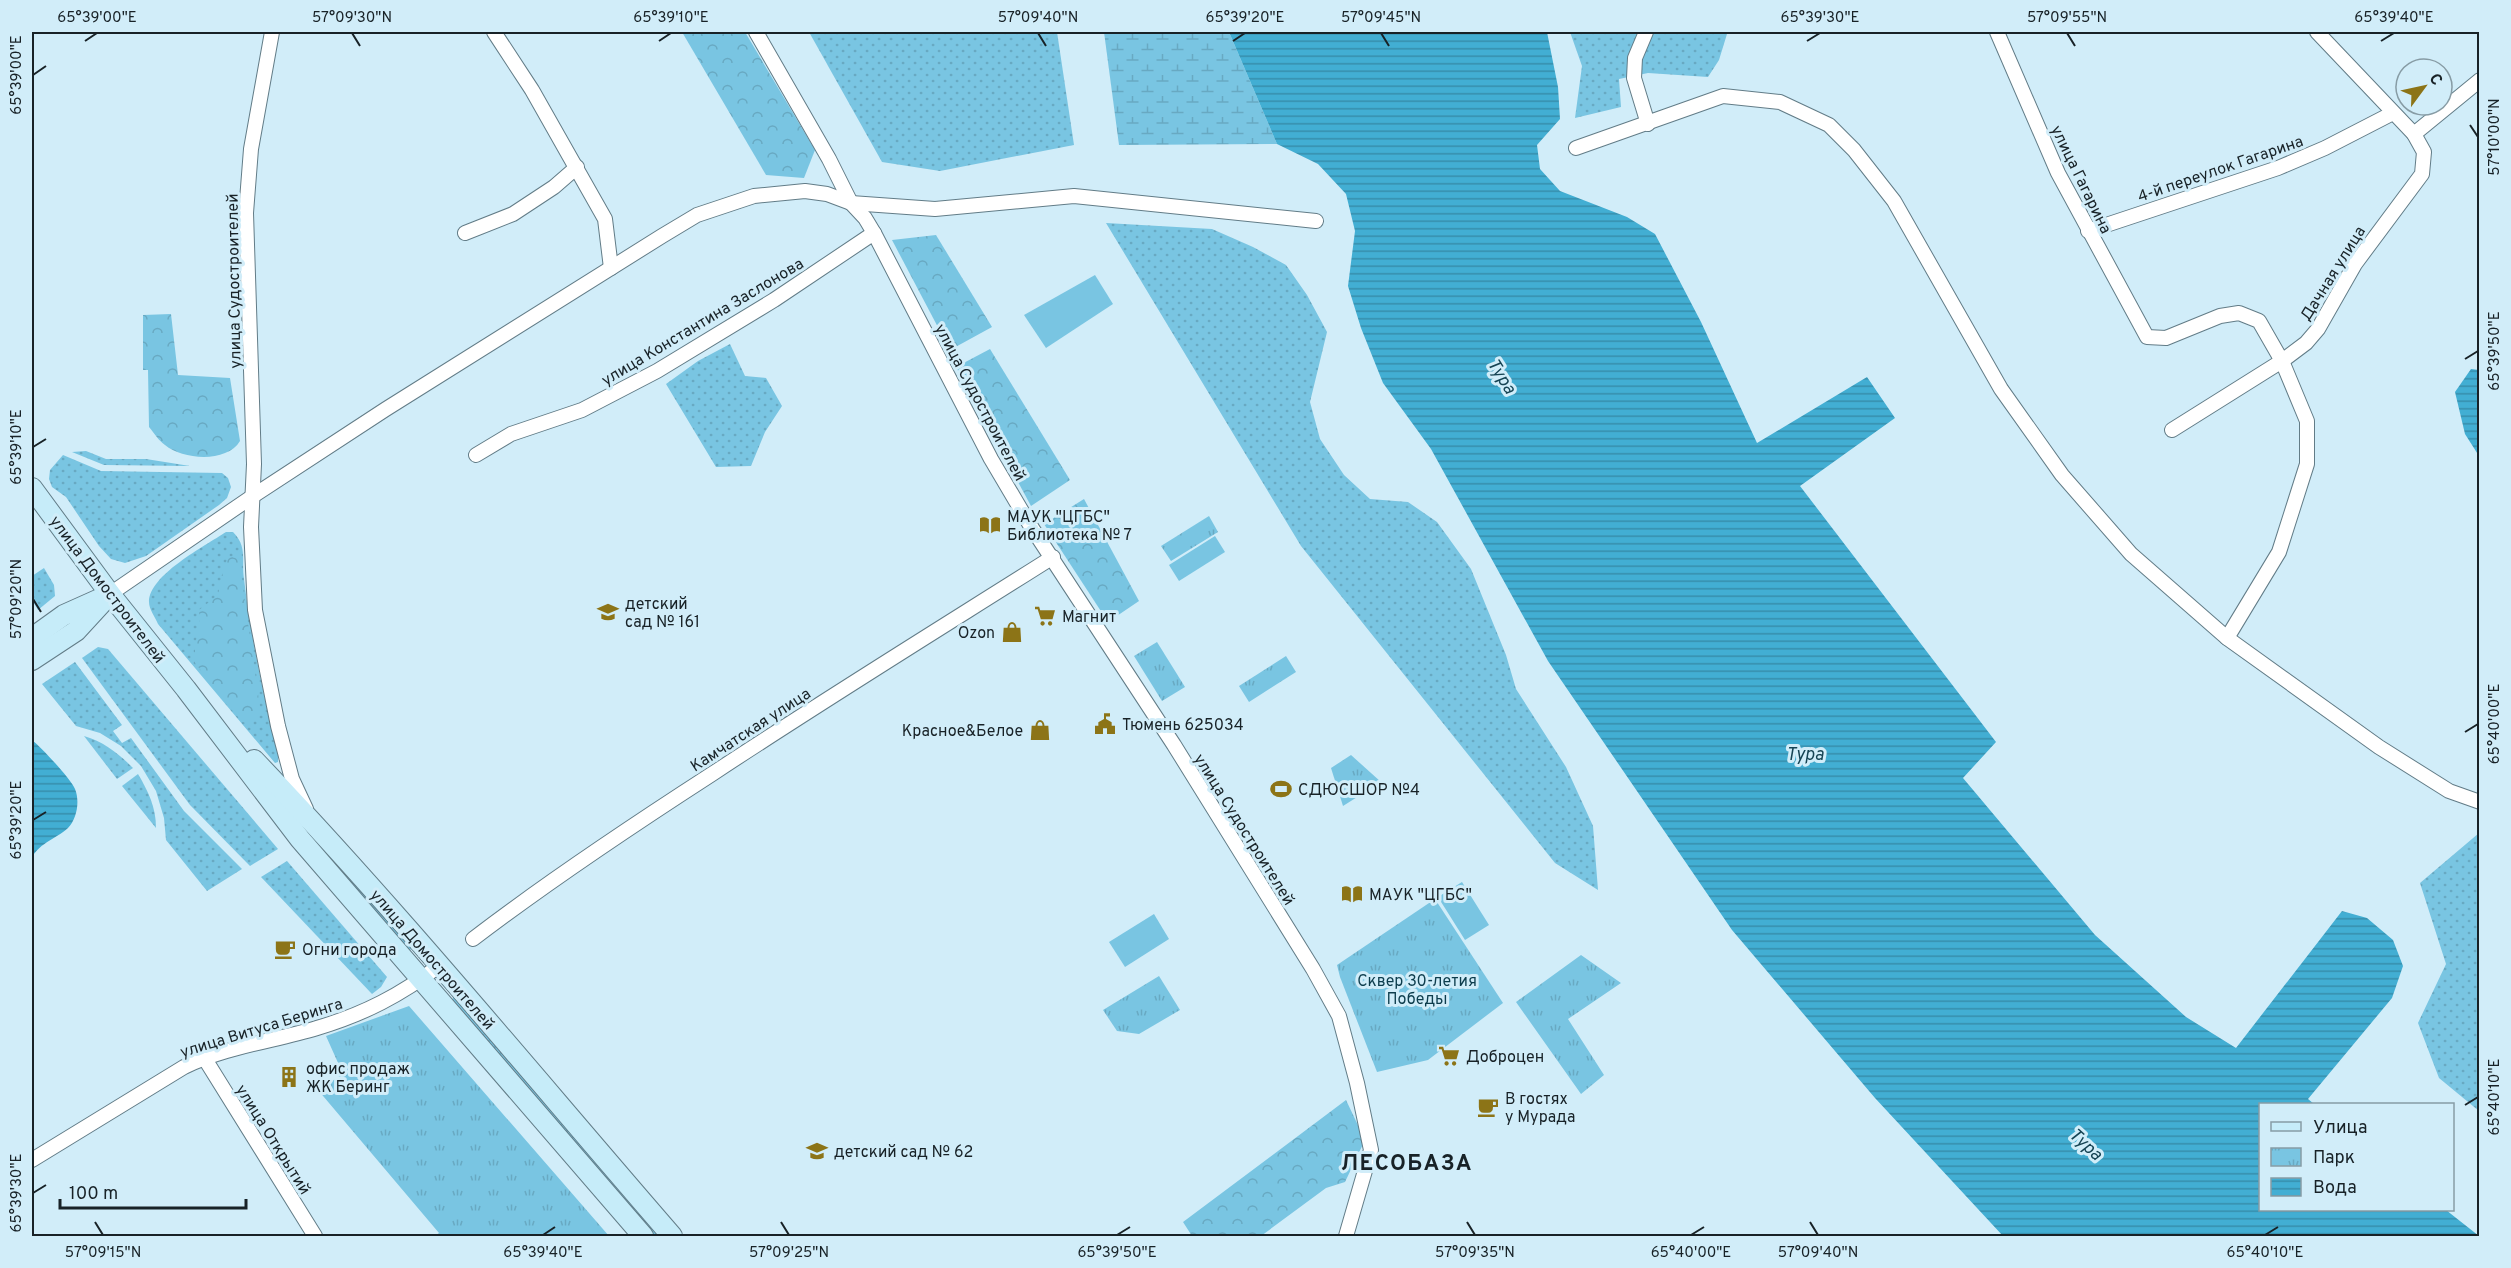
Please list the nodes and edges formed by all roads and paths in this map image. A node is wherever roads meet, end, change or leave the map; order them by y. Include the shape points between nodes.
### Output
1 (272, 32) edge
2 (494, 32) edge
3 (756, 32) edge
4 (1646, 32) edge
5 (1997, 32) edge
6 (2317, 32) edge
7 (2480, 80) edge
8 (2393, 113) junction
9 (1648, 124) junction
10 (2414, 134) junction
11 (1576, 148) dead end
12 (577, 167) junction
13 (851, 202) junction
14 (1316, 221) dead end
15 (2088, 231) junction
16 (465, 233) dead end
17 (874, 233) junction
18 (611, 268) junction
19 (2282, 361) junction
20 (2172, 430) dead end
21 (476, 455) dead end
22 (32, 488) edge
23 (253, 496) junction
24 (1053, 557) junction
25 (110, 594) junction
26 (32, 638) edge
27 (2227, 638) junction
28 (32, 660) edge
29 (186, 689) junction
30 (2480, 802) edge
31 (315, 824) junction
32 (473, 939) dead end
33 (440, 966) junction
34 (421, 980) junction
35 (205, 1059) junction
36 (32, 1160) edge
37 (315, 1236) edge
38 (643, 1236) edge
39 (672, 1236) edge
40 (1346, 1236) edge

1 - 23 street, улица Судостроителей via 251,149 246,213
2 - 12 street
3 - 13 street
4 - 9 street via 1635,58 1634,78
5 - 15 street, улица Гагарина via 2058,173
6 - 8 street
7 - 10 street
8 - 10 street
8 - 15 street, 4-й переулок Гагарина via 2278,168
9 - 11 street
9 - 27 street via 1723,96 1780,102 1829,125 1894,201 2001,389 2062,475 2131,554
10 - 19 street, Дачная улица via 2424,152 2422,174 2355,264 2318,329
12 - 16 street via 513,214
12 - 18 street via 605,219
13 - 14 street via 935,209 1074,195
13 - 17 street, улица Судостроителей
13 - 18 street via 805,191 754,196 698,215
15 - 19 street, улица Гагарина via 2147,337 2166,338 2220,316 2239,313 2259,321
17 - 21 street, улица Константина Заслонова via 657,371 582,410 511,434
17 - 24 street, улица Судостроителей via 991,459
18 - 23 street
19 - 20 street, Дачная улица
19 - 27 street via 2307,421 2307,464 2279,552
22 - 25 main road, улица Домостроителей
23 - 25 street
23 - 31 street, улица Судостроителей via 255,610 292,779
24 - 32 street, Камчатская улица via 624,831
24 - 40 street, улица Судостроителей via 1162,726 1339,1016 1371,1150
25 - 26 main road via 64,615
25 - 28 main road via 76,631
25 - 29 main road, улица Домостроителей
27 - 30 street via 2379,747 2450,790
29 - 31 main road, улица Домостроителей
29 - 34 main road, улица Домостроителей via 300,838
31 - 33 main road, улица Домостроителей
33 - 34 street, улица Витуса Беринга
33 - 39 main road, улица Домостроителей
34 - 35 street, улица Витуса Беринга via 380,1005 350,1017
34 - 38 main road, улица Домостроителей
35 - 36 street, улица Витуса Беринга via 184,1067
35 - 37 street, улица Открытий

